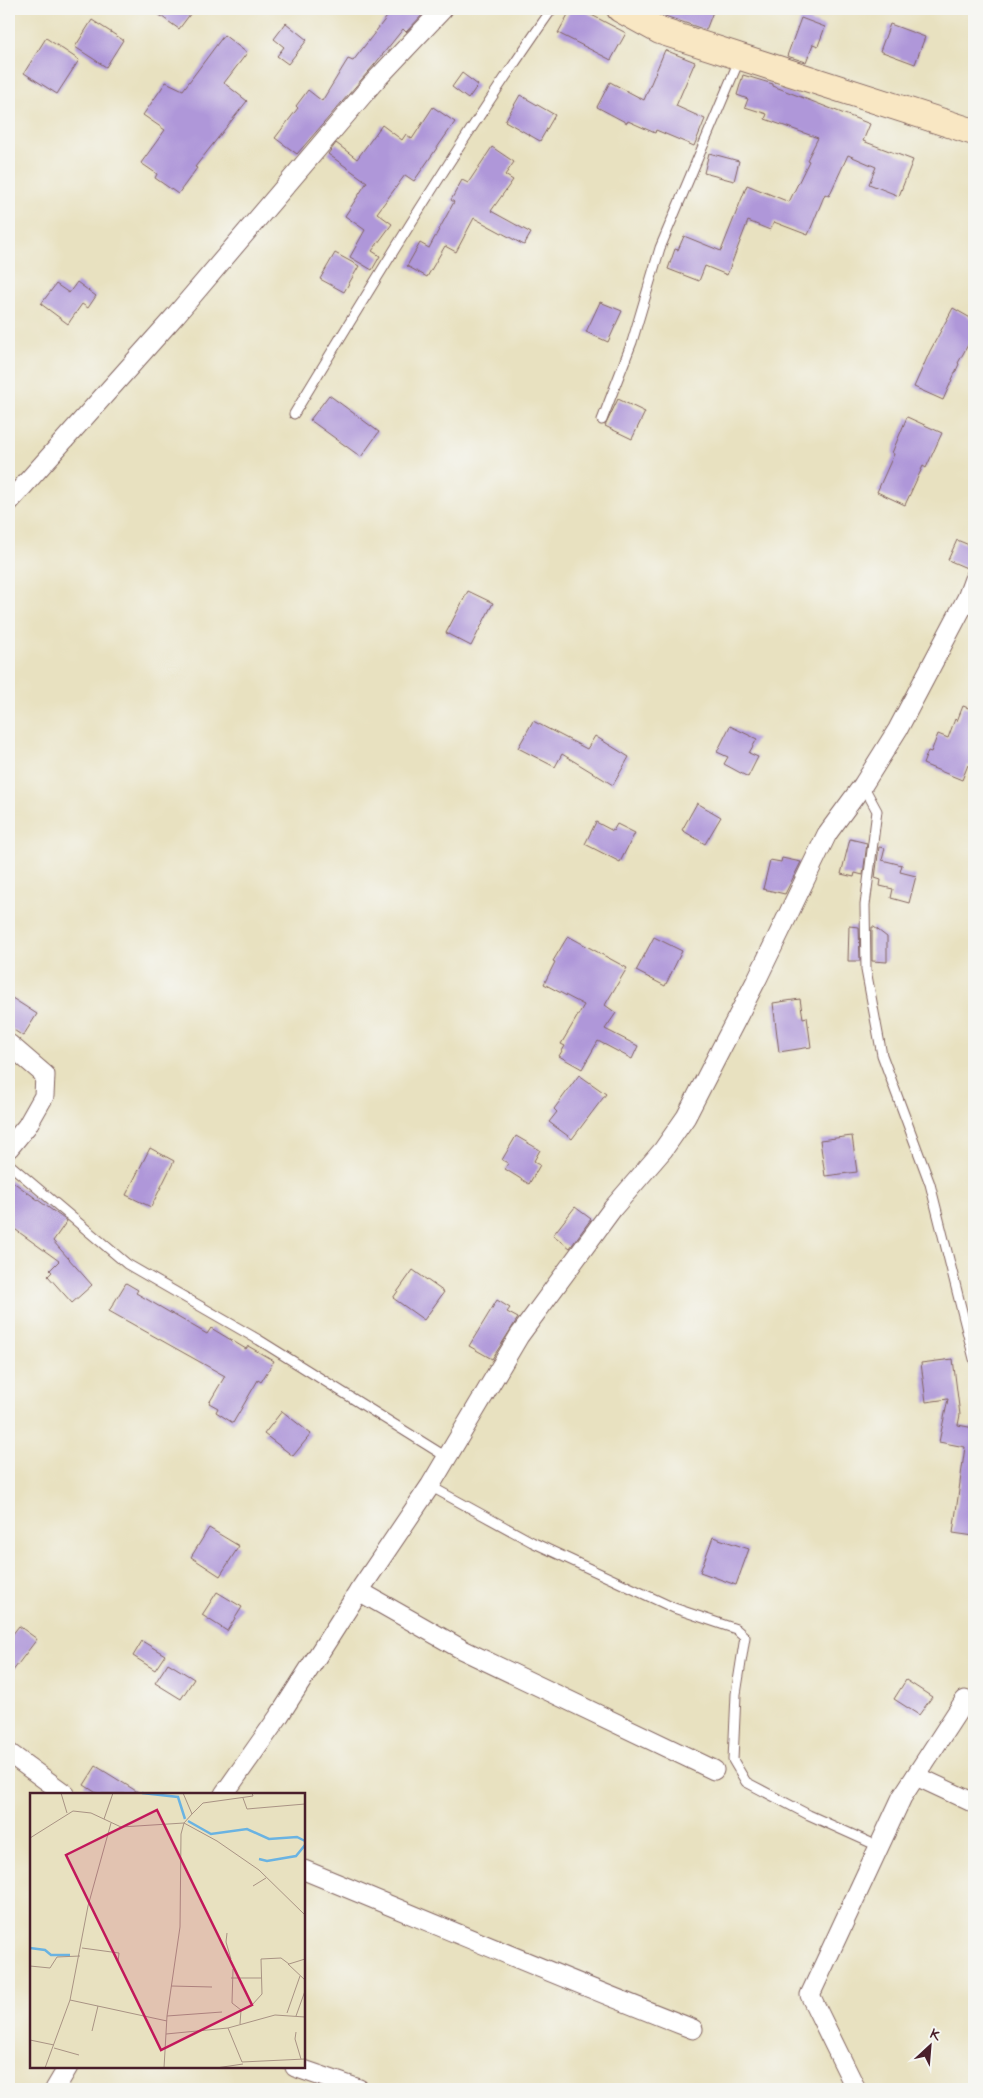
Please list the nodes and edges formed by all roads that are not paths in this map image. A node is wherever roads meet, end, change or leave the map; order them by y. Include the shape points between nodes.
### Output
1 (443, 9) edge
2 (552, 9) edge
3 (620, 9) edge
4 (740, 56) junction
5 (974, 132) edge
6 (294, 414) dead end
7 (602, 420) dead end
8 (9, 502) edge
9 (974, 579) edge
10 (863, 785) junction
11 (9, 1044) edge
12 (9, 1148) edge
13 (9, 1164) edge
14 (974, 1359) edge
15 (448, 1458) junction
16 (430, 1486) junction
17 (359, 1591) junction
18 (966, 1700) dead end
19 (9, 1753) edge
20 (714, 1770) dead end
21 (916, 1776) junction
22 (64, 1793) edge
23 (225, 1793) edge
24 (974, 1803) edge
25 (880, 1847) junction
26 (305, 1870) edge
27 (693, 2029) dead end
28 (67, 2068) edge
29 (298, 2068) edge
30 (55, 2089) edge
31 (359, 2089) edge
32 (856, 2089) edge

1 - 8 street via 373,83 174,316
2 - 6 lane via 410,223
3 - 4 street via 660,31
4 - 5 street
4 - 7 lane via 660,248 632,342
9 - 10 street via 898,729
10 - 14 lane via 876,811 865,905 866,970 880,1045 930,1184
10 - 15 street via 827,834 686,1117 663,1150 613,1208 519,1336
11 - 12 street via 45,1075 44,1096 27,1126
13 - 15 lane via 127,1264 260,1340
15 - 16 street
16 - 17 street
16 - 25 lane via 532,1542 674,1608 736,1628 745,1637 736,1694 733,1760 746,1782
17 - 20 street via 463,1650
17 - 23 street via 279,1716
18 - 21 street
19 - 22 street
21 - 24 street
21 - 25 street via 902,1797
25 - 32 street via 810,1995
26 - 27 street
28 - 30 street
29 - 31 street

